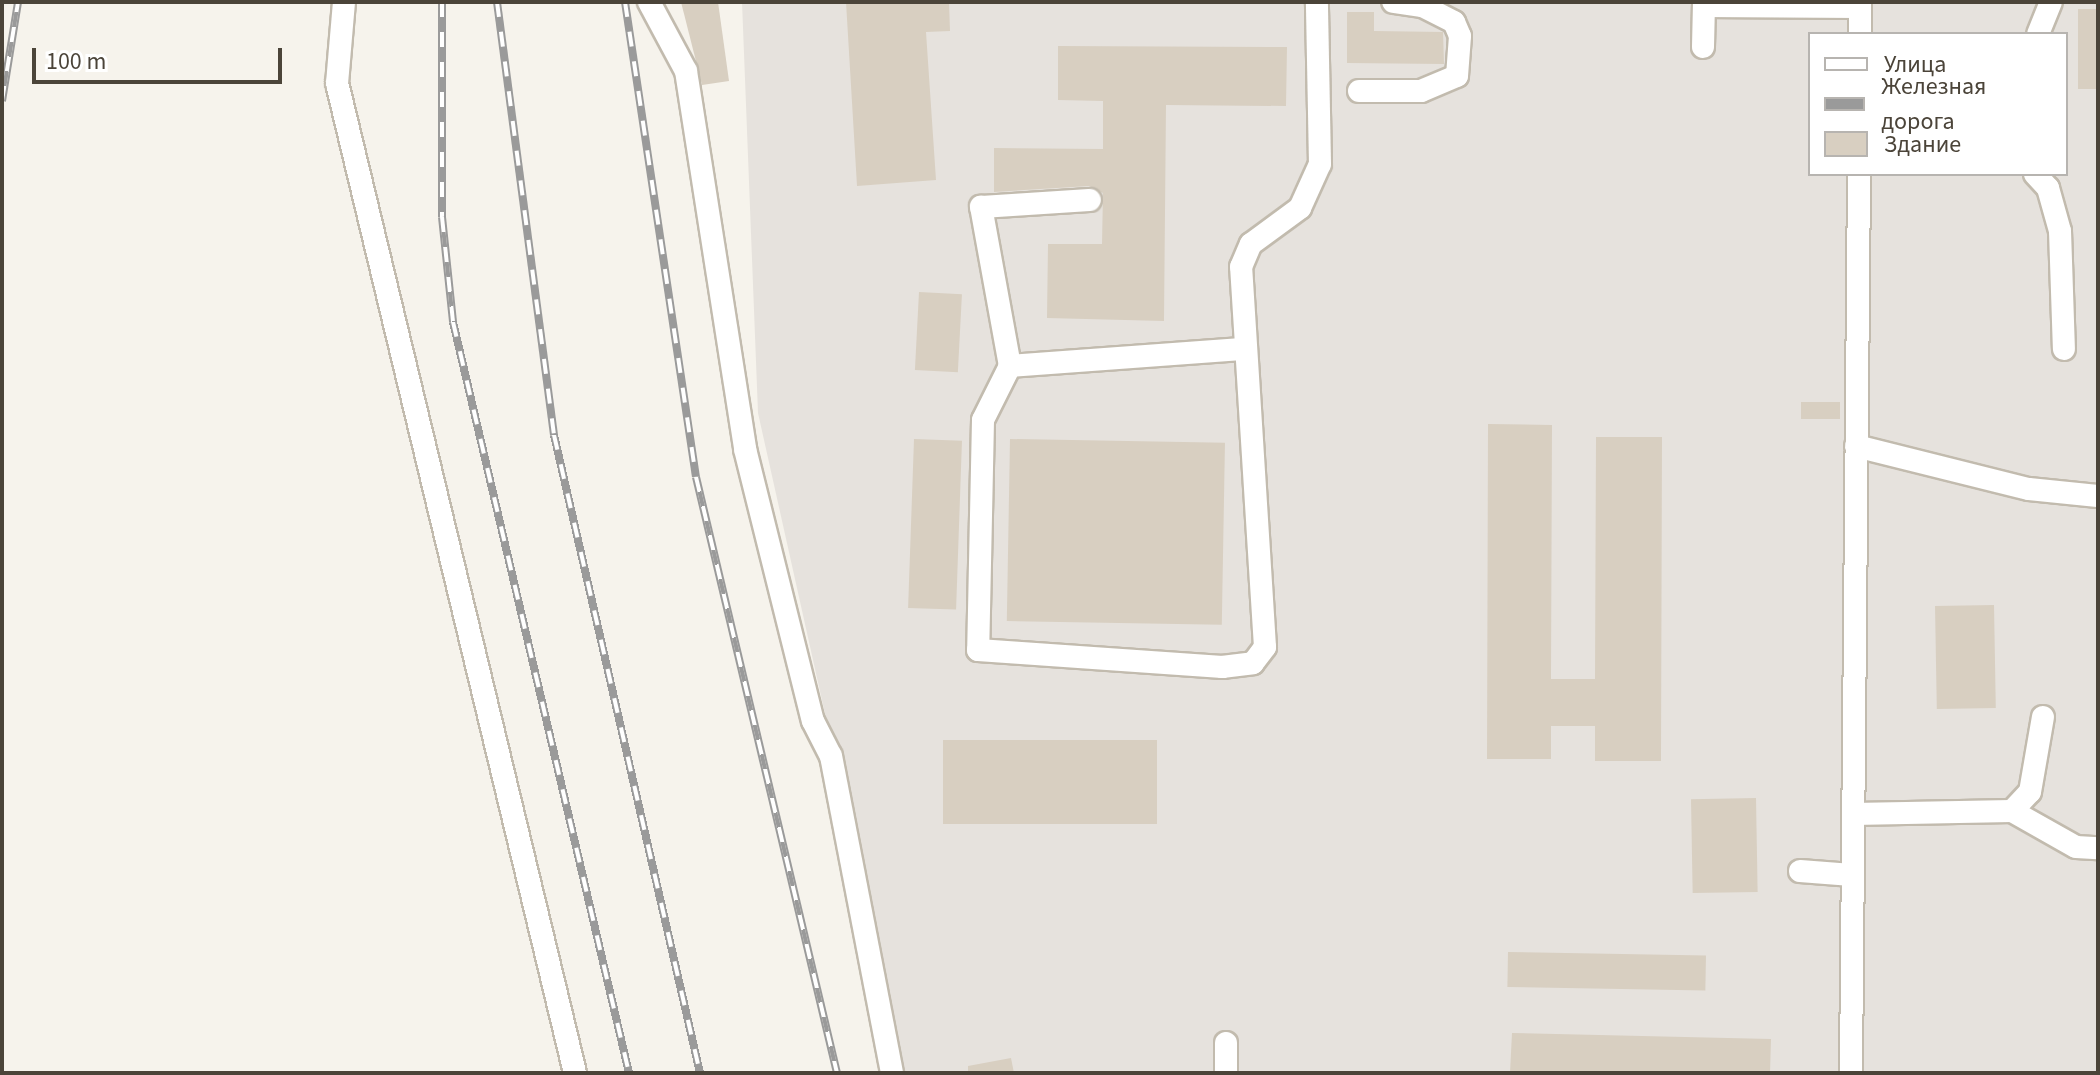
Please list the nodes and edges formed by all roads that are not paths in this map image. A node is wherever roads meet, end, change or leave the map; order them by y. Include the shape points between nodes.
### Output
1 (344, 2) edge
2 (649, 2) edge
3 (1317, 2) edge
4 (1393, 2) edge
5 (2051, 2) edge
6 (1704, 4) edge
7 (1860, 5) edge
8 (1860, 32) edge
9 (2039, 32) edge
10 (1703, 47) dead end
11 (1359, 91) dead end
12 (1859, 176) edge
13 (2037, 176) edge
14 (1090, 200) dead end
15 (1241, 349) junction
16 (2064, 349) dead end
17 (1010, 366) junction
18 (1856, 446) junction
19 (2098, 496) edge
20 (2043, 717) dead end
21 (2012, 811) junction
22 (1853, 814) junction
23 (2098, 848) edge
24 (1800, 871) dead end
25 (1852, 875) junction
26 (1226, 1043) dead end
27 (575, 1073) edge
28 (892, 1073) edge
29 (1226, 1073) edge
30 (1851, 1073) edge

1 - 27 street via 337,83
2 - 28 street via 686,71 745,449 813,721 831,756
3 - 15 street via 1320,164 1300,208 1251,244 1241,267
4 - 11 street via 1422,6 1454,22 1460,36 1457,76 1421,91
5 - 9 street
6 - 7 street
6 - 10 street
7 - 8 street
12 - 18 street
13 - 16 street via 2048,188 2060,231
14 - 17 street via 981,207
15 - 17 street
15 - 17 street via 1265,647 1253,663 1222,667 978,650 983,420
18 - 19 street via 2029,489
18 - 22 street
20 - 21 street via 2030,792
21 - 22 street
21 - 23 street via 2076,847
22 - 25 street
24 - 25 street
25 - 30 street
26 - 29 street

